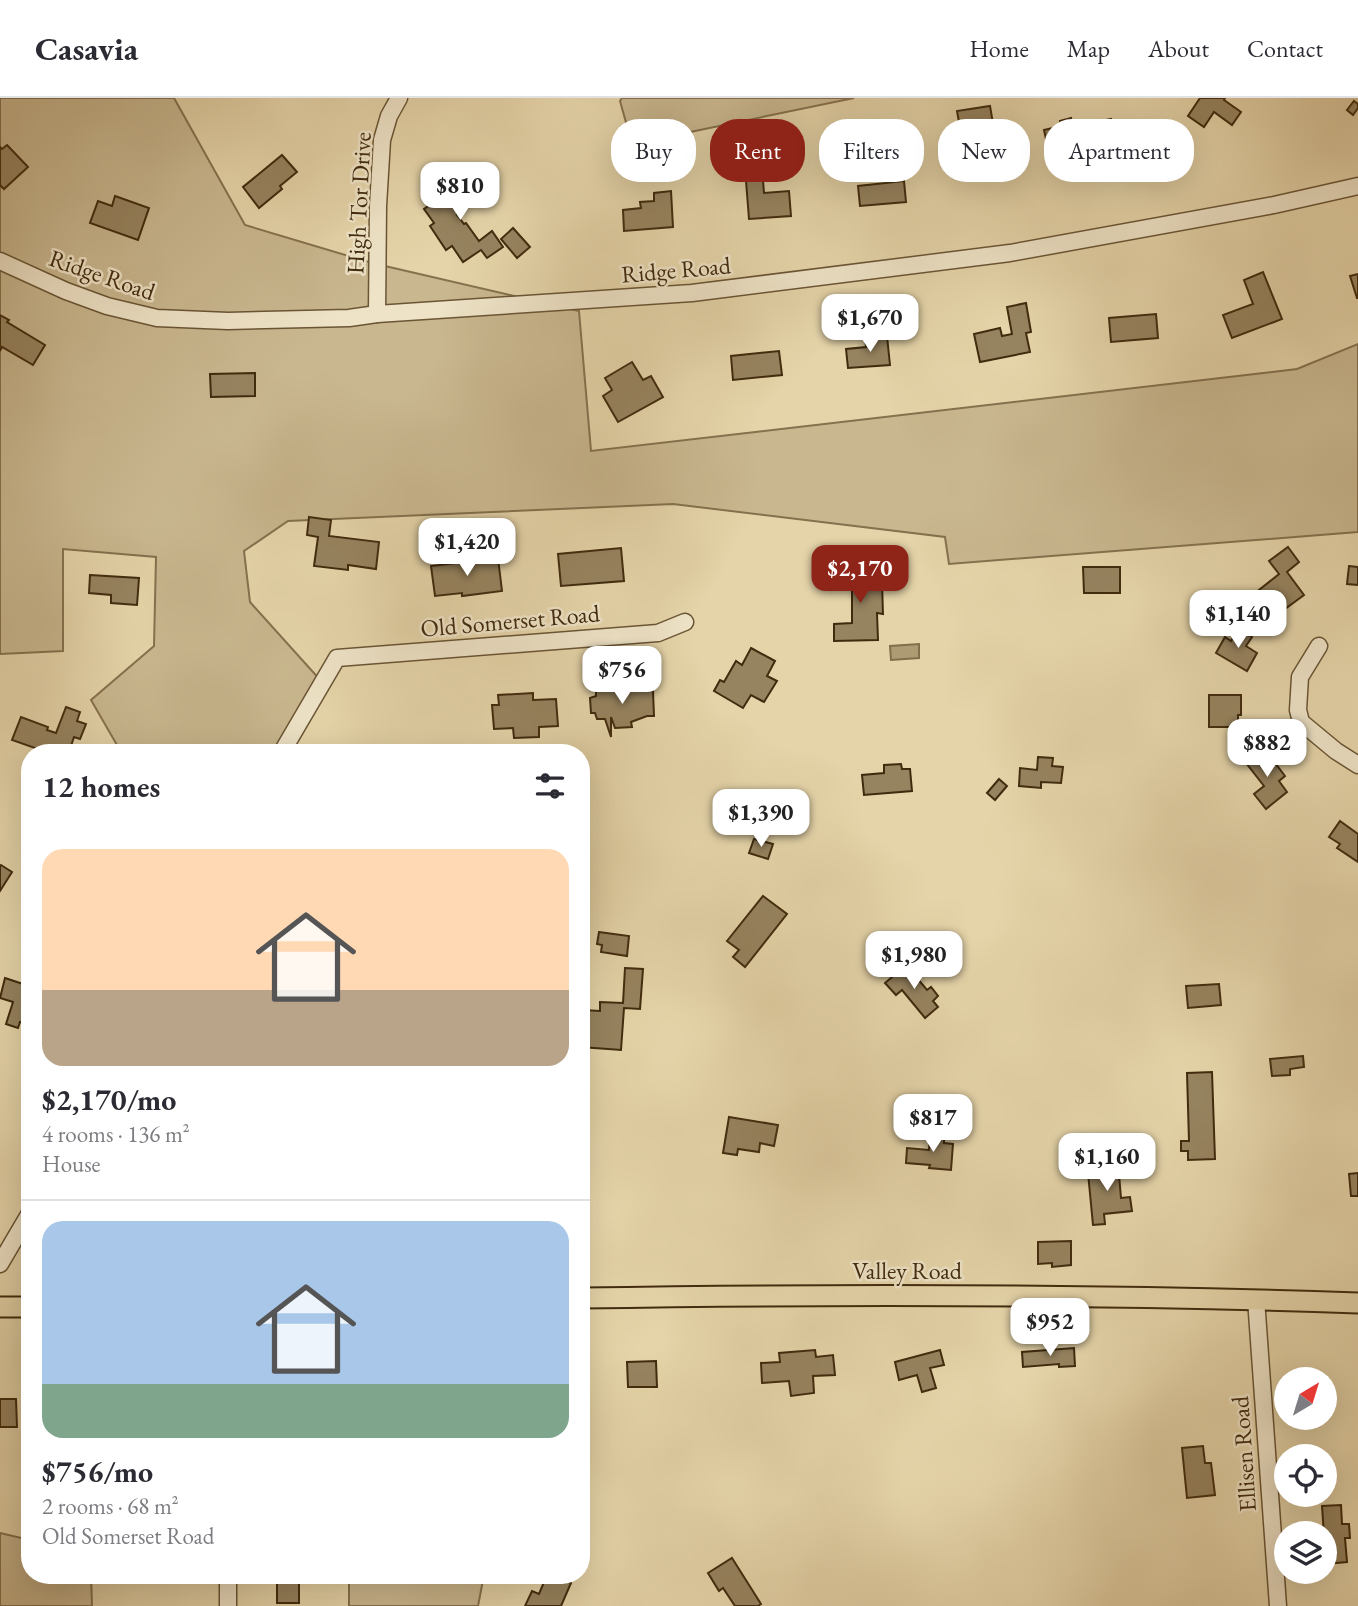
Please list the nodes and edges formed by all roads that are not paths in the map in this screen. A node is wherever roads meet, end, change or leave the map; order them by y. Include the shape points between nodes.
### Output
1 (399, 98) edge
2 (1358, 186) edge
3 (0, 261) edge
4 (377, 314) junction
5 (685, 622) dead end
6 (1319, 646) dead end
7 (287, 744) edge
8 (1358, 765) edge
9 (21, 1228) edge
10 (0, 1264) edge
11 (590, 1298) edge
12 (1256, 1299) junction
13 (1358, 1303) edge
14 (0, 1307) edge
15 (21, 1307) edge
16 (228, 1584) edge
17 (228, 1606) edge
18 (1278, 1606) edge

1 - 4 street, High Tor Drive via 382,140
2 - 4 street, Ridge Road via 1010,253 692,293
3 - 4 street, Ridge Road via 107,306 157,318 228,321
5 - 7 street, Old Somerset Road via 658,632 337,658
6 - 8 street via 1300,677 1301,722
9 - 10 street
11 - 12 main road, Valley Road
12 - 13 main road, Valley Road
12 - 18 street, Ellisen Road
14 - 15 main road
16 - 17 street

